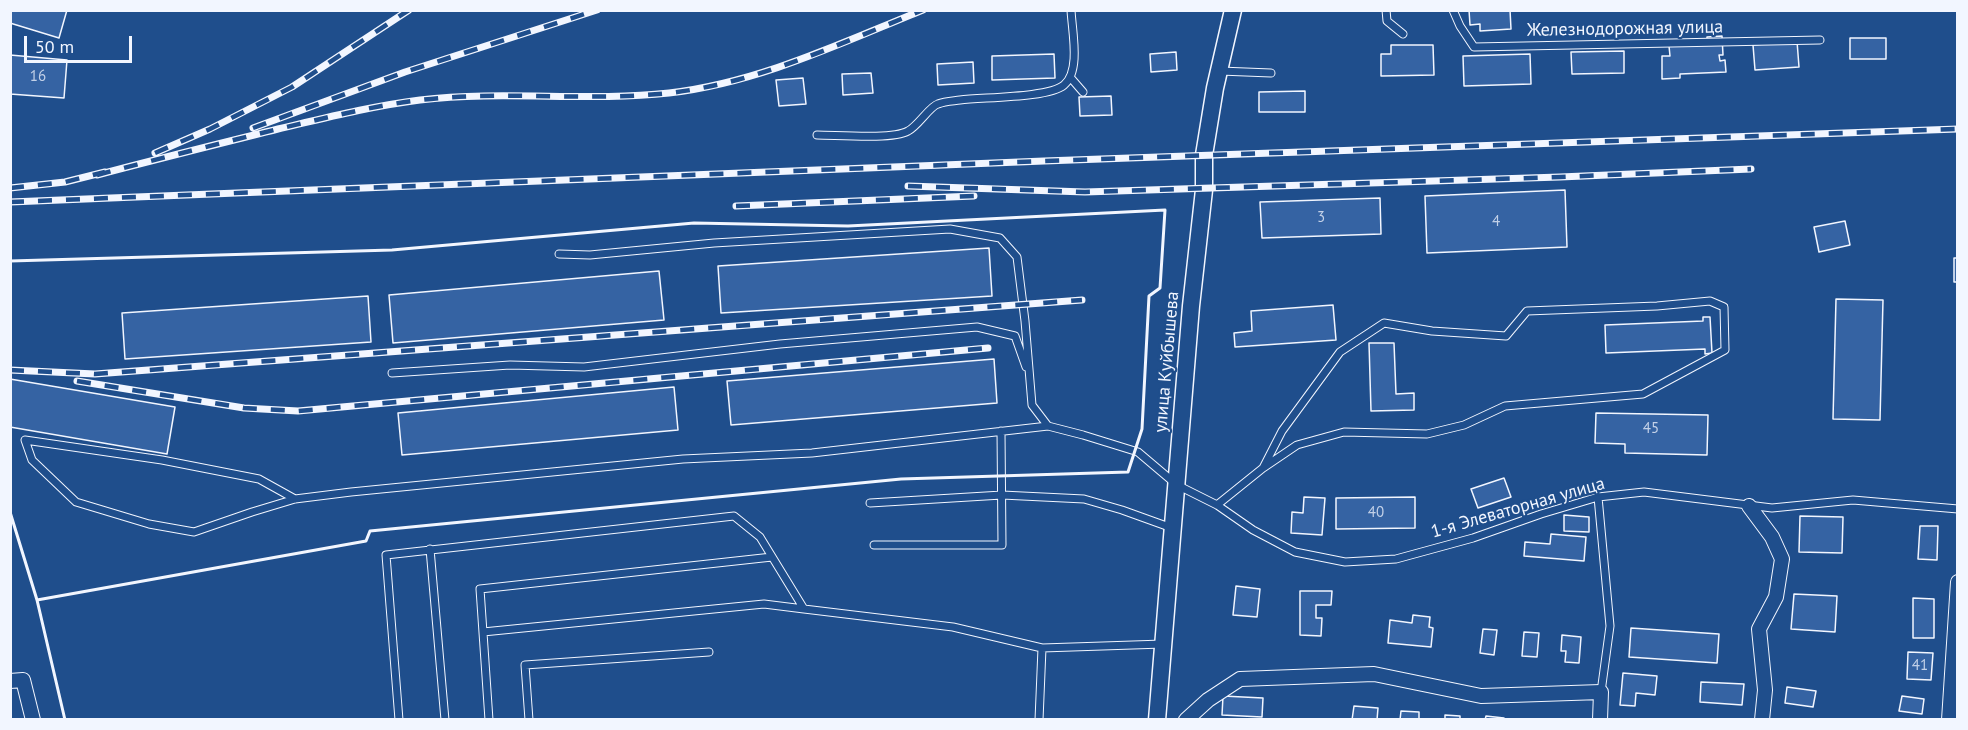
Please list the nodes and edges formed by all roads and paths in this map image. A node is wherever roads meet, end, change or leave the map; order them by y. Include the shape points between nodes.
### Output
1 (1071, 10) edge
2 (1233, 10) edge
3 (1386, 10) edge
4 (1453, 10) edge
5 (1402, 34) dead end
6 (1820, 40) dead end
7 (1220, 71) junction
8 (1271, 73) dead end
9 (1071, 77) junction
10 (1083, 93) dead end
11 (817, 135) dead end
12 (560, 254) dead end
13 (392, 373) dead end
14 (1029, 375) junction
15 (1048, 426) junction
16 (1001, 431) junction
17 (1263, 468) junction
18 (1177, 485) junction
19 (1002, 495) junction
20 (1598, 497) junction
21 (295, 499) junction
22 (870, 503) dead end
23 (1216, 505) junction
24 (1749, 506) junction
25 (1958, 509) edge
26 (1173, 529) junction
27 (874, 545) dead end
28 (430, 549) junction
29 (772, 557) junction
30 (1958, 582) edge
31 (804, 609) junction
32 (483, 632) junction
33 (1163, 644) junction
34 (1042, 648) junction
35 (709, 652) dead end
36 (17, 681) edge
37 (1601, 692) junction
38 (33, 720) edge
39 (399, 720) edge
40 (445, 720) edge
41 (489, 720) edge
42 (529, 720) edge
43 (1039, 720) edge
44 (1157, 720) edge
45 (1186, 720) edge
46 (1600, 720) edge
47 (1762, 720) edge
48 (1949, 720) edge

1 - 9 lane
2 - 7 street, улица Куйбышева
3 - 5 lane via 1387,21
4 - 6 lane, Железнодорожная улица via 1474,47
7 - 8 lane
7 - 18 street, улица Куйбышева via 1204,155
9 - 10 lane
9 - 11 lane via 1049,92 936,104 907,132
12 - 14 lane via 950,229 1000,238 1017,257
13 - 14 lane via 510,365 584,367 780,344 977,327 1015,336
14 - 15 lane via 1032,405
15 - 16 lane
15 - 18 lane, 1-я Элеваторная улица via 1138,452
16 - 19 lane
16 - 21 lane via 812,453 683,459
17 - 17 lane via 1297,446 1344,432 1427,434 1464,426 1505,406 1643,394 1725,350 1725,307 1710,301 1527,311 1506,336 1384,323 1340,352 1282,431
17 - 23 lane
18 - 23 lane, 1-я Элеваторная улица
18 - 26 street, улица Куйбышева
19 - 22 lane
19 - 26 lane via 1084,500
19 - 27 lane via 1002,545
20 - 23 lane, 1-я Элеваторная улица via 1396,559 1345,562 1295,552
20 - 24 lane, 1-я Элеваторная улица via 1644,492
20 - 37 lane via 1610,626
21 - 21 lane via 194,532 150,524 76,502 32,460 25,440 259,479
24 - 25 lane, 1-я Элеваторная улица via 1772,508 1853,500
24 - 47 street via 1772,537 1782,559 1776,597 1759,629 1765,690
26 - 33 street, улица Куйбышева
28 - 29 lane via 734,516 760,537
28 - 39 lane via 386,555
28 - 40 lane
29 - 31 lane
29 - 32 lane via 480,589
30 - 48 street
31 - 32 lane via 764,604
31 - 34 lane via 953,627
32 - 41 lane
33 - 34 lane
33 - 44 street, улица Куйбышева
34 - 43 lane
35 - 42 lane via 525,665
36 - 38 street
37 - 45 street via 1481,696 1374,674 1240,679
37 - 46 street

